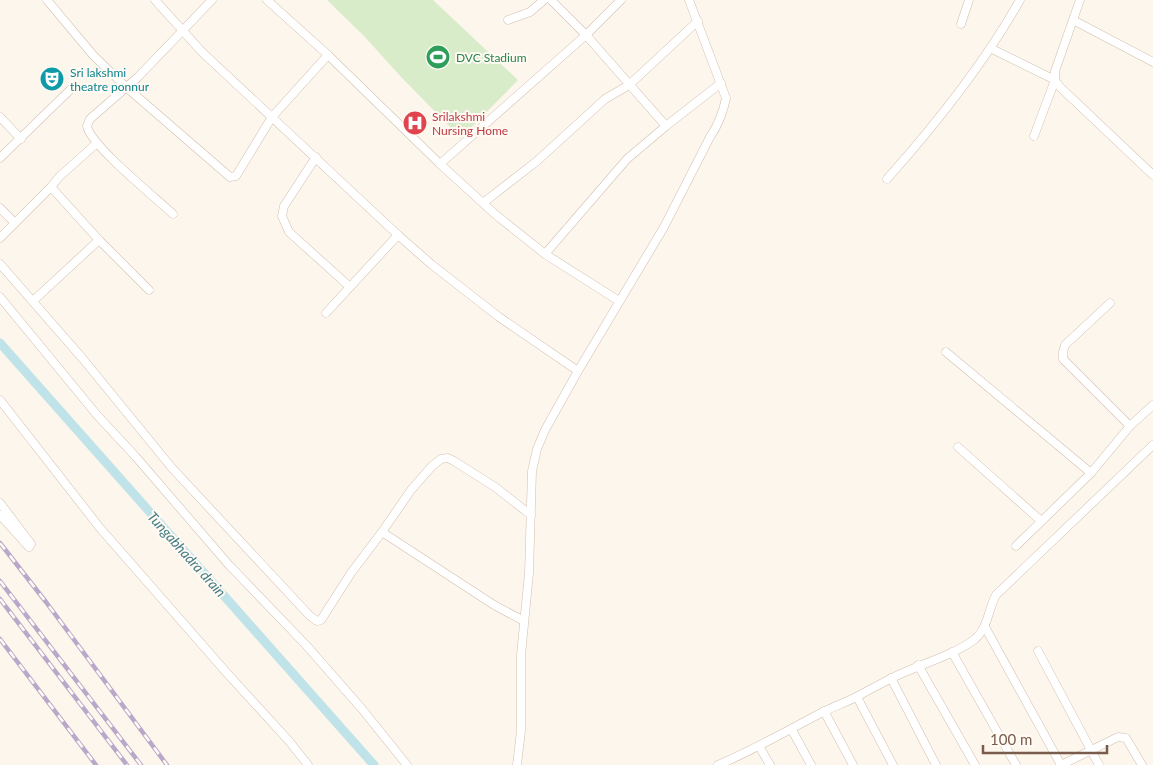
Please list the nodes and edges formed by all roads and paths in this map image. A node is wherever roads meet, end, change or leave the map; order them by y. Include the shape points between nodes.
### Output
1 (47, 0) edge
2 (155, 0) edge
3 (212, 0) edge
4 (266, 0) edge
5 (544, 0) edge
6 (551, 0) edge
7 (621, 0) edge
8 (689, 0) edge
9 (968, 0) edge
10 (1020, 0) edge
11 (1080, 0) edge
12 (508, 20) dead end
13 (1074, 20) junction
14 (698, 21) junction
15 (961, 24) dead end
16 (183, 30) junction
17 (586, 35) junction
18 (990, 48) junction
19 (328, 55) junction
20 (1153, 62) edge
21 (1055, 80) junction
22 (721, 83) junction
23 (629, 85) junction
24 (126, 87) junction
25 (72, 88) dead end
26 (0, 117) edge
27 (272, 117) junction
28 (666, 126) junction
29 (1034, 136) dead end
30 (21, 139) junction
31 (97, 143) junction
32 (316, 157) junction
33 (0, 158) edge
34 (440, 164) junction
35 (1153, 175) edge
36 (887, 179) dead end
37 (51, 187) junction
38 (483, 203) junction
39 (0, 208) edge
40 (172, 214) dead end
41 (15, 223) junction
42 (398, 236) junction
43 (0, 238) edge
44 (99, 240) junction
45 (545, 254) junction
46 (0, 264) edge
47 (350, 287) junction
48 (149, 290) dead end
49 (0, 297) edge
50 (33, 301) junction
51 (618, 301) junction
52 (1110, 304) dead end
53 (326, 313) dead end
54 (946, 352) dead end
55 (578, 371) junction
56 (0, 400) edge
57 (1153, 405) edge
58 (1130, 426) junction
59 (1153, 445) edge
60 (958, 447) dead end
61 (1091, 473) junction
62 (0, 503) edge
63 (531, 515) junction
64 (0, 516) edge
65 (1040, 520) junction
66 (382, 532) junction
67 (1016, 546) dead end
68 (524, 621) junction
69 (985, 627) junction
70 (1038, 651) dead end
71 (952, 652) junction
72 (918, 665) junction
73 (891, 678) junction
74 (857, 697) junction
75 (824, 712) junction
76 (792, 730) junction
77 (759, 746) junction
78 (1091, 750) junction
79 (728, 763) edge
80 (308, 765) edge
81 (407, 765) edge
82 (517, 765) edge
83 (718, 765) edge
84 (770, 765) edge
85 (811, 765) edge
86 (852, 765) edge
87 (893, 765) edge
88 (936, 765) edge
89 (975, 765) edge
90 (1016, 765) edge
91 (1061, 765) edge
92 (1100, 765) edge
93 (1142, 765) edge

1 - 24 street via 93,55
2 - 16 street
3 - 16 street
4 - 19 street
5 - 12 street via 530,12
6 - 17 street
7 - 17 street
8 - 14 street
9 - 15 street
10 - 18 street
11 - 13 street
13 - 20 street
13 - 21 street via 1055,71
14 - 22 street
14 - 23 street
16 - 24 street
16 - 27 street
17 - 23 street
17 - 34 street
18 - 21 street
18 - 36 street via 919,143
19 - 27 street
19 - 34 street
21 - 29 street
21 - 35 street
22 - 28 street
22 - 51 street via 726,98 718,125 646,258
23 - 28 street
23 - 38 street via 604,99 537,160
24 - 27 street via 230,177 236,176
24 - 31 street via 88,122 88,131
25 - 30 street
26 - 30 street
27 - 32 street
28 - 45 street via 627,159
30 - 33 street
31 - 37 street
31 - 40 street
32 - 42 street
32 - 47 street via 284,206 282,216 289,232
34 - 38 street
37 - 41 street
37 - 44 street
38 - 45 street
39 - 41 street
41 - 43 street
42 - 47 street
42 - 55 street via 499,317
44 - 48 street
44 - 50 street
45 - 51 street
46 - 50 street
47 - 53 street
49 - 81 street via 97,415 362,709
50 - 66 street via 172,468 317,622
51 - 55 street
52 - 58 street via 1065,345 1062,352 1064,359
54 - 61 street
55 - 63 street via 537,449 532,471
56 - 80 street via 100,528 212,657 290,740
57 - 58 street
58 - 61 street
59 - 69 street via 996,595
60 - 65 street
61 - 65 street
62 - 64 street via 31,544 30,547
63 - 66 street via 495,487 448,458 432,466
63 - 68 street
65 - 67 street
66 - 68 street via 443,574
68 - 82 street
69 - 71 street via 975,639
69 - 91 street
70 - 78 street
71 - 72 street
71 - 90 street
72 - 73 street
72 - 89 street
73 - 74 street
73 - 88 street
74 - 75 street
74 - 87 street
75 - 76 street
75 - 86 street
76 - 77 street
76 - 85 street
77 - 79 street
77 - 84 street
78 - 91 street
78 - 92 street
78 - 93 street via 1118,737 1126,738
79 - 83 street

